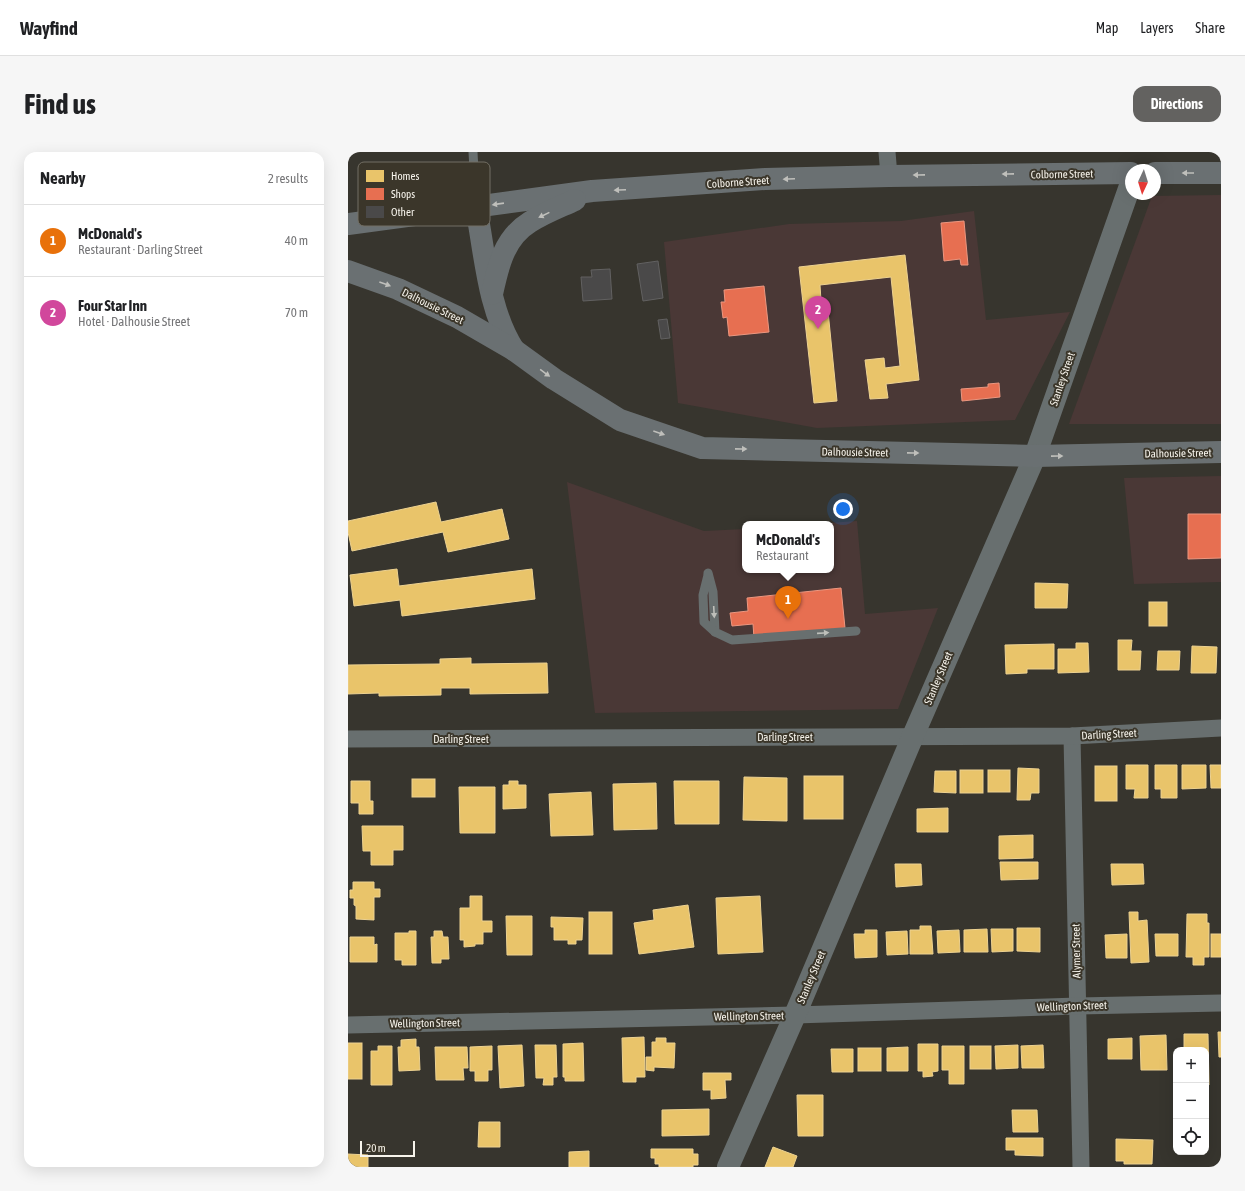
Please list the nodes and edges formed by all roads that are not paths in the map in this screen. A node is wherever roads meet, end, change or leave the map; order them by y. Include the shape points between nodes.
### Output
1 (473, 152) edge
2 (887, 152) edge
3 (474, 162) edge
4 (1125, 173) edge
5 (1161, 173) edge
6 (1221, 173) edge
7 (889, 176) junction
8 (592, 191) junction
9 (1125, 200) edge
10 (490, 205) edge
11 (358, 223) edge
12 (348, 224) edge
13 (479, 226) edge
14 (348, 271) edge
15 (492, 294) junction
16 (514, 350) junction
17 (1221, 452) edge
18 (1035, 456) junction
19 (708, 574) dead end
20 (856, 631) dead end
21 (1221, 728) edge
22 (913, 736) junction
23 (1072, 736) junction
24 (348, 739) edge
25 (1221, 1003) edge
26 (1078, 1006) junction
27 (795, 1015) junction
28 (348, 1025) edge
29 (728, 1167) edge
30 (1081, 1167) edge

1 - 3 lane
2 - 7 street
4 -> 7 main road, Colborne Street
6 -> 5 main road
7 -> 8 main road, Colborne Street via 765,179
8 -> 10 main road, Colborne Street
8 -> 15 main road via 529,222 515,234 505,248
9 - 18 street, Stanley Street
11 - 12 main road, Colborne Street
13 - 15 main road, Dalhousie Street
14 -> 16 main road, Dalhousie Street via 398,289 457,316
15 - 16 main road, Dalhousie Street via 498,320
16 -> 18 main road, Dalhousie Street via 554,379 620,420 702,448
18 -> 17 main road, Dalhousie Street
18 - 22 street, Stanley Street
19 -> 20 lane via 713,592 715,632 732,640
21 - 23 street, Darling Street
22 - 23 street, Darling Street
22 - 24 street, Darling Street
22 - 27 street, Stanley Street
23 - 26 street, Alymer Street
25 - 26 street, Wellington Street
26 - 27 street, Wellington Street
26 - 30 street, Alymer Street
27 - 28 street, Wellington Street
27 - 29 street, Stanley Street

